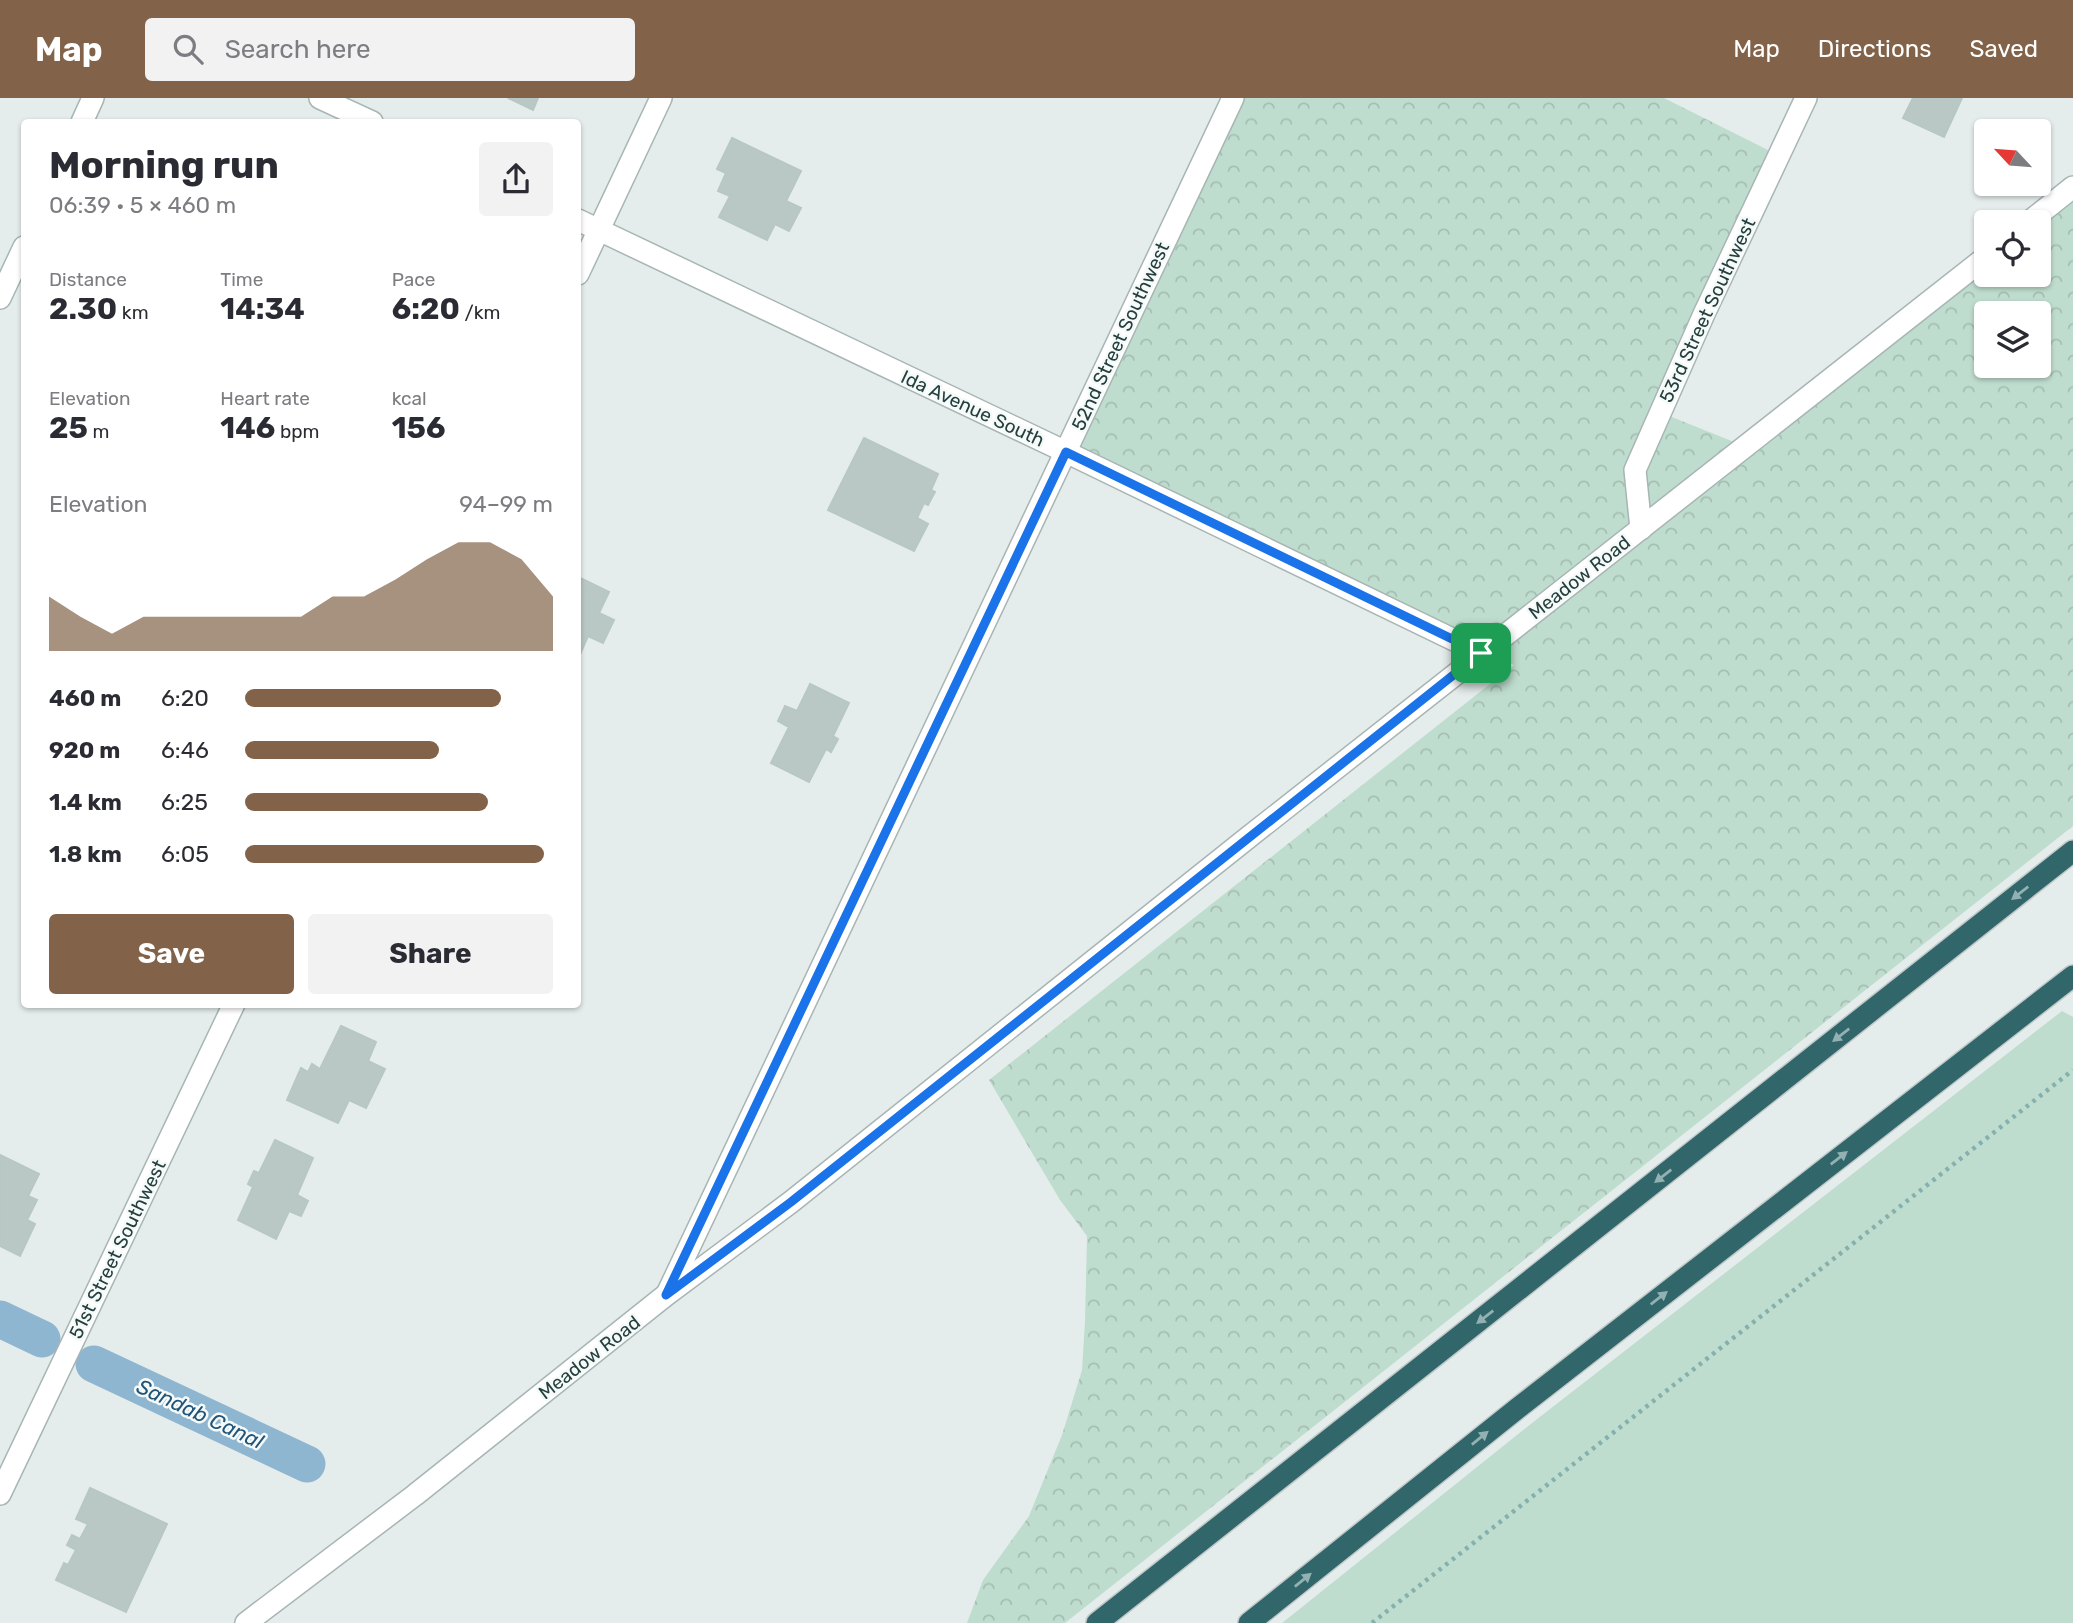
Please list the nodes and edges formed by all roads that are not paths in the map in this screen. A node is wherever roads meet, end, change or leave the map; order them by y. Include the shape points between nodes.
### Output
1 (93, 98) edge
2 (320, 98) edge
3 (661, 98) edge
4 (1233, 98) edge
5 (1806, 98) edge
6 (83, 119) edge
7 (366, 119) edge
8 (2073, 187) edge
9 (2044, 210) edge
10 (581, 222) edge
11 (598, 230) junction
12 (21, 253) edge
13 (1974, 266) edge
14 (581, 267) edge
15 (0, 298) edge
16 (1066, 452) junction
17 (1641, 529) junction
18 (1481, 653) junction
19 (2073, 851) edge
20 (2073, 976) edge
21 (232, 1008) edge
22 (666, 1295) junction
23 (0, 1494) edge
24 (246, 1623) edge
25 (1097, 1623) edge
26 (1249, 1623) edge

1 - 6 street
2 - 7 street
3 - 11 street
4 - 16 street, 52nd Street Southwest
5 - 17 street, 53rd Street Southwest via 1635,470
8 - 9 street
10 - 11 street, Ida Avenue South
11 - 14 street
11 - 16 street, Ida Avenue South
12 - 15 street
13 - 17 street, Meadow Road
16 - 18 street, Ida Avenue South
16 - 22 street, 52nd Street Southwest
17 - 18 street, Meadow Road
18 - 22 street, Meadow Road via 791,1202
19 -> 25 highway
26 -> 20 highway
21 - 23 street, 51st Street Southwest
22 - 24 street, Meadow Road

